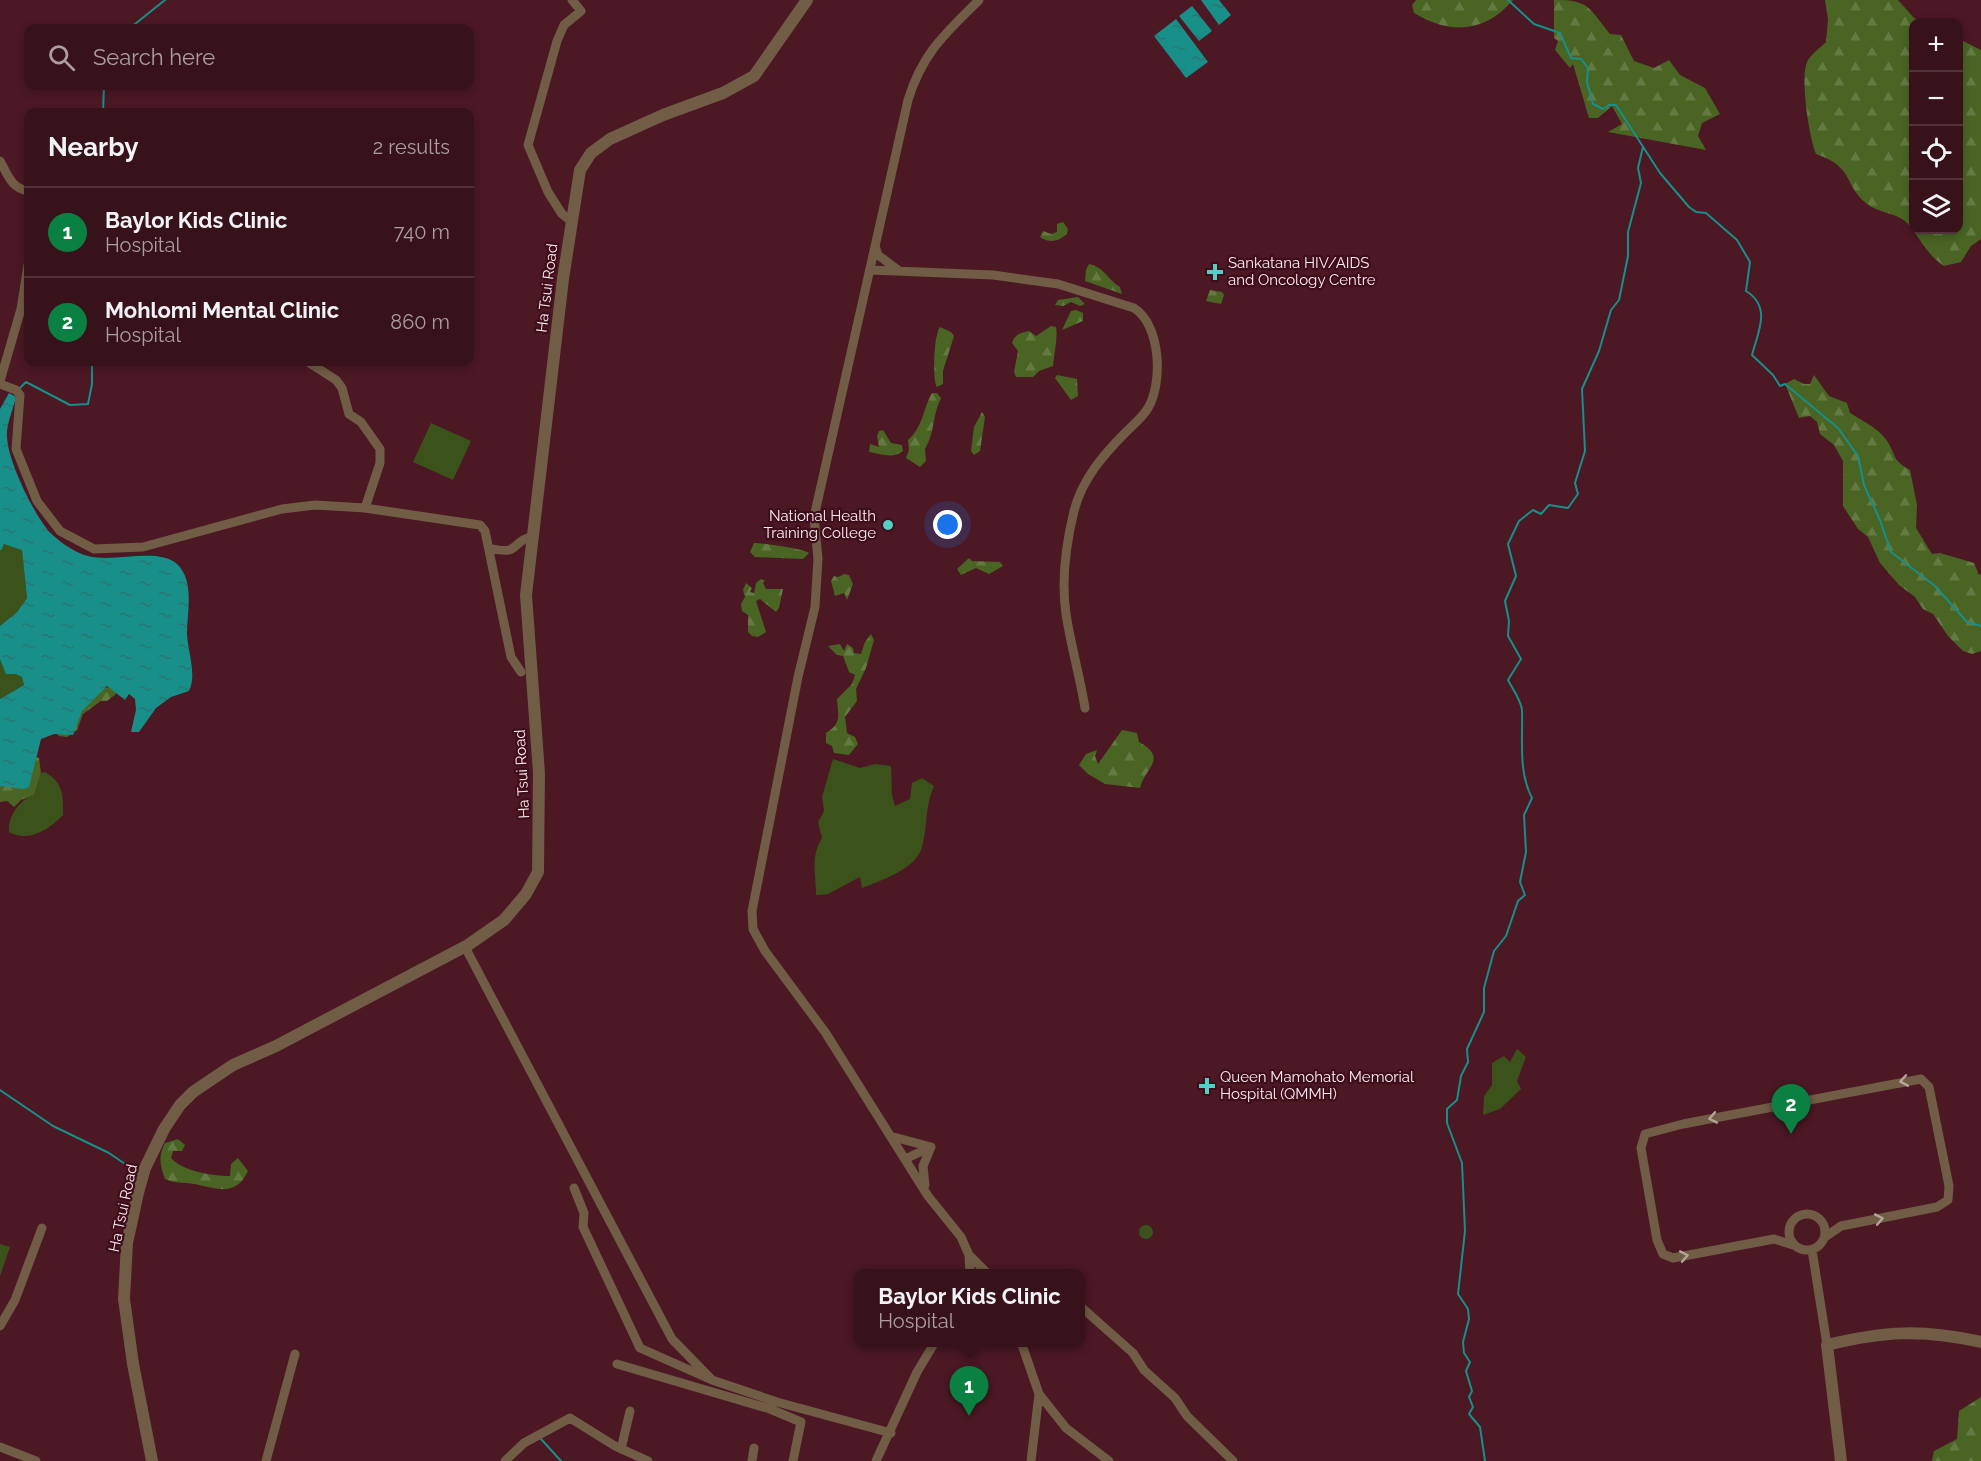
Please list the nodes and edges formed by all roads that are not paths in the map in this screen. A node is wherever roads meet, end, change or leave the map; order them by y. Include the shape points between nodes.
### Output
1 (572, 0) edge
2 (807, 0) edge
3 (979, 0) edge
4 (0, 161) edge
5 (24, 190) edge
6 (571, 221) junction
7 (875, 244) junction
8 (870, 270) junction
9 (898, 270) junction
10 (24, 290) edge
11 (314, 366) edge
12 (0, 383) edge
13 (364, 508) junction
14 (533, 536) junction
15 (489, 548) junction
16 (521, 672) dead end
17 (1085, 708) dead end
18 (465, 947) junction
19 (890, 1136) junction
20 (931, 1147) junction
21 (905, 1159) junction
22 (574, 1188) dead end
23 (928, 1196) junction
24 (42, 1228) dead end
25 (1825, 1237) junction
26 (1793, 1245) junction
27 (1812, 1250) junction
28 (969, 1255) junction
29 (970, 1269) edge
30 (982, 1269) edge
31 (1085, 1311) edge
32 (0, 1326) edge
33 (1981, 1342) edge
34 (1827, 1345) junction
35 (931, 1347) edge
36 (1023, 1347) edge
37 (295, 1354) dead end
38 (617, 1364) dead end
39 (712, 1380) junction
40 (1039, 1394) junction
41 (630, 1411) dead end
42 (891, 1433) junction
43 (0, 1447) edge
44 (754, 1448) dead end
45 (621, 1449) junction
46 (36, 1461) edge
47 (152, 1461) edge
48 (266, 1461) edge
49 (505, 1461) edge
50 (648, 1461) edge
51 (752, 1461) edge
52 (794, 1461) edge
53 (876, 1461) edge
54 (1031, 1461) edge
55 (1109, 1461) edge
56 (1233, 1461) edge
57 (1841, 1461) edge

1 - 6 street via 581,11 564,25 557,41 528,145 548,192
2 - 6 street, Ha Tsui Road via 762,67 743,84 625,130 591,153 580,170
3 - 7 street via 930,50 917,74
4 - 5 street via 8,178
6 - 14 street, Ha Tsui Road
7 - 8 street
7 - 9 street via 878,255
8 - 9 street
8 - 19 street via 814,517 819,559 815,607 752,911 753,929 765,951 825,1032
9 - 17 street via 993,275 1072,286 1134,308 1150,324 1156,351 1155,384 1148,408 1089,477 1074,510 1066,551 1066,615
10 - 12 street
11 - 13 street via 336,380 349,414 361,422 380,449 380,463
12 - 13 street via 20,395 16,449 37,501 60,531 94,549 143,548 282,508
13 - 15 street via 480,525
14 - 15 street via 524,538 514,550
14 - 18 street, Ha Tsui Road via 526,595 539,773 538,872 504,920
15 - 16 street via 511,657
18 - 39 street via 672,1339
18 - 47 street, Ha Tsui Road via 233,1065 193,1092 164,1129 138,1193 127,1244 124,1299
19 - 20 street
19 - 21 street
20 - 21 street
20 - 23 street via 922,1176
21 - 23 street
22 - 39 street via 584,1213 583,1227 640,1348
23 - 28 street via 961,1237
24 - 32 street via 15,1300
25 - 26 street via 1820,1219 1802,1214 1789,1227
25 -> 26 street via 1841,1226 1937,1207 1948,1200 1949,1186 1929,1087 1921,1079 1645,1134 1641,1148 1657,1240 1663,1254 1673,1258 1774,1239
25 - 27 street
26 - 27 street
27 - 34 street
28 - 29 street
28 - 30 street
31 - 56 street via 1132,1353 1144,1370 1175,1398 1186,1416
33 - 34 street via 1952,1335 1902,1332
34 - 57 street
35 - 42 street
36 - 40 street
37 - 48 street
38 - 52 street via 770,1409 801,1422
39 - 42 street
40 - 54 street
40 - 55 street via 1066,1428
41 - 45 street
42 - 53 street
43 - 46 street
44 - 51 street
45 - 49 street via 570,1418 524,1443
45 - 50 street

